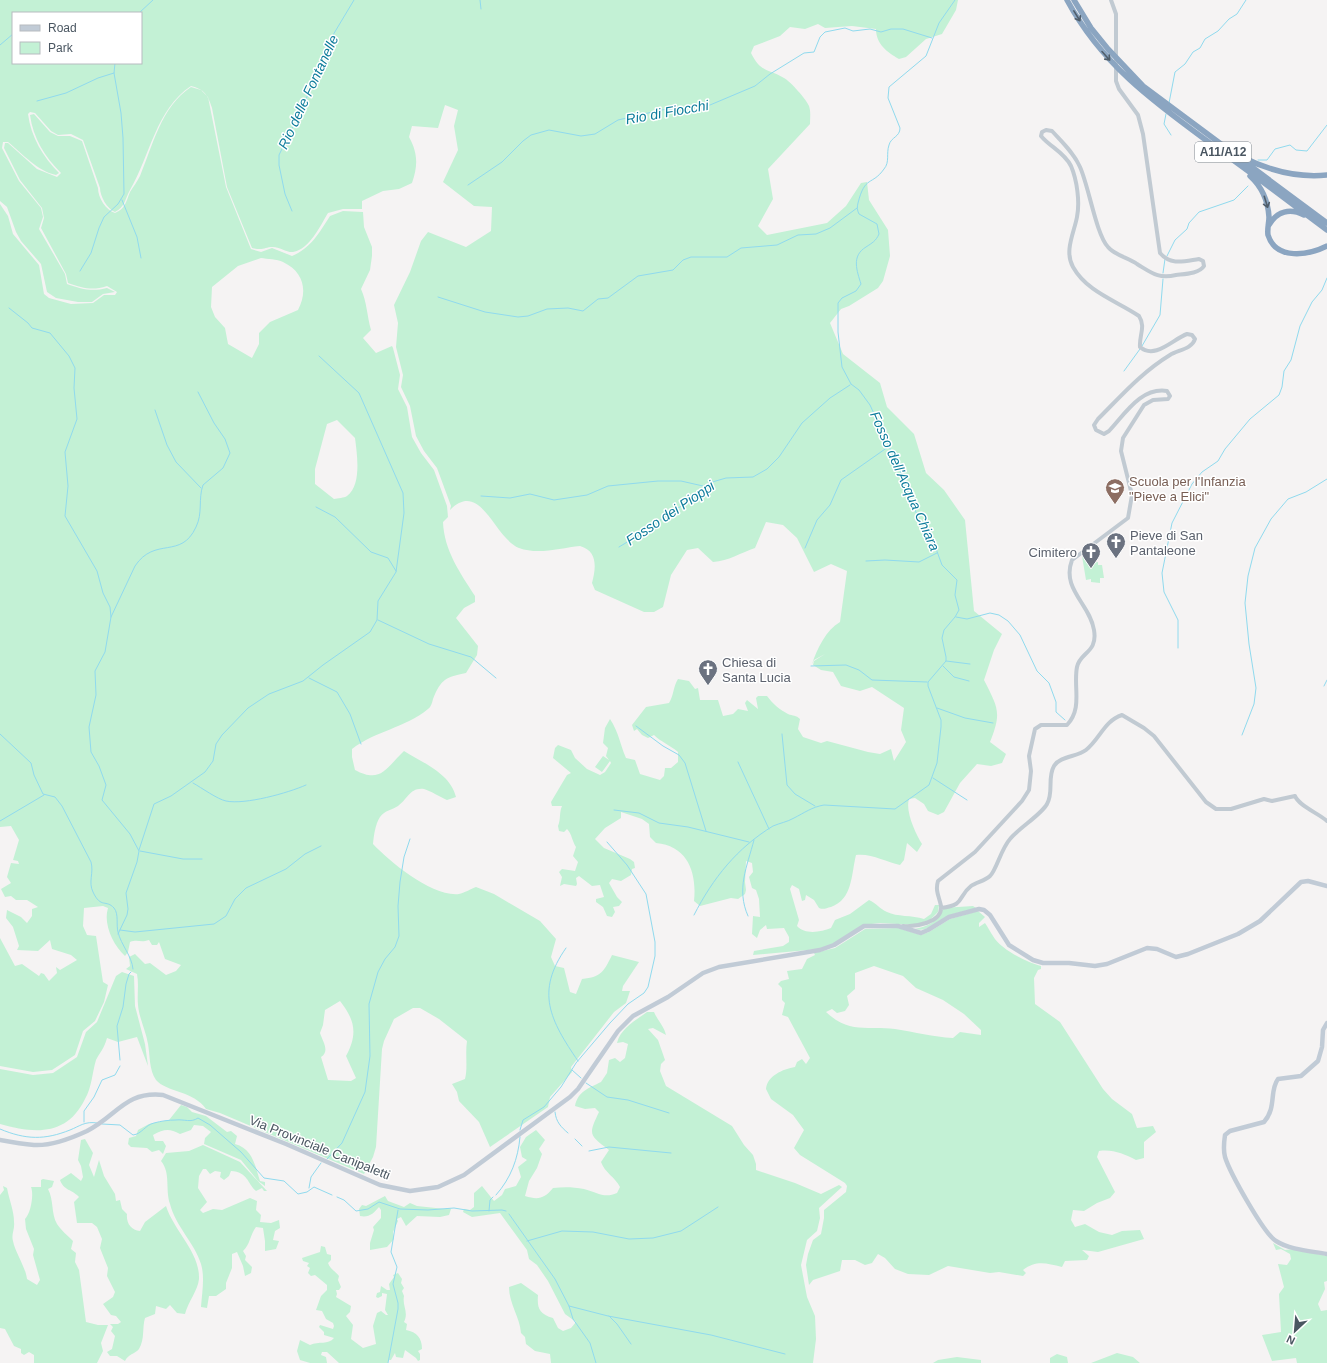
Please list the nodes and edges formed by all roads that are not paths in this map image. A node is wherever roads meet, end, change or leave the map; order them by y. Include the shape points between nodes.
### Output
1 (1068, 0) edge
2 (1074, 0) edge
3 (1111, 0) edge
4 (1089, 30) junction
5 (1224, 150) junction
6 (1327, 175) edge
7 (1268, 227) junction
8 (1327, 227) edge
9 (1327, 246) edge
10 (1327, 821) edge
11 (1327, 886) edge
12 (941, 908) junction
13 (898, 926) junction
14 (1327, 1023) edge
15 (0, 1140) edge
16 (1327, 1254) edge

1 -> 4 highway, A11/A12
2 - 4 highway, A11/A12
3 - 12 street via 1116,14 1116,81 1119,90 1138,115 1143,134 1160,253 1166,259 1177,262 1200,259 1204,266 1198,271 1162,277 1107,246 1080,166 1052,131 1046,130 1042,132 1042,138 1059,150 1070,166 1076,188 1078,207 1070,242 1070,257 1080,277 1100,293 1139,316 1143,328 1142,348 1150,352 1158,350 1187,334 1195,339 1189,347 1171,354 1143,374 1094,425 1096,430 1104,434 1144,395 1160,390 1167,391 1170,396 1168,399 1153,400 1144,405 1122,438 1121,451 1132,495 1128,518 1072,560 1070,566 1073,591 1091,619 1094,634 1092,648 1078,664 1076,707 1067,725 1040,725 1035,729 1029,756 1029,790 975,852 938,881 936,891
4 - 5 highway, A11/A12 via 1158,105
5 - 6 highway via 1263,166 1289,173
5 -> 7 highway via 1261,190 1268,212
5 - 8 highway, A11/A12
7 - 8 highway via 1275,216 1290,211 1302,214
7 - 9 highway via 1268,236 1273,244 1286,252 1304,254
10 - 12 street via 1300,804 1295,796 1272,801 1264,799 1231,809 1216,809 1206,802 1154,736 1122,715 1104,726 1085,750 1058,761 1053,766 1052,795 1046,806 1010,838 990,876 972,885 953,907
11 - 13 main road, Via Provinciale Canipaletti via 1308,881 1301,882 1260,921 1238,934 1188,954 1176,957 1157,949 1147,948 1107,964 1095,966 1069,962 1043,964 1033,960 1009,945 984,910 978,909 949,917 921,933
12 - 13 street via 939,913 924,925
13 - 15 main road, Via Provinciale Canipaletti via 864,926 834,945 820,950 720,967 703,973 668,997 633,1016 618,1031 570,1097 474,1168 438,1187 410,1191 380,1185 163,1095 148,1094 134,1098 77,1136 50,1144 34,1145
14 - 16 main road via 1323,1030 1318,1061 1301,1076 1278,1079 1274,1084 1272,1108 1264,1122 1230,1131 1225,1136 1225,1156 1236,1180 1271,1237 1284,1245

